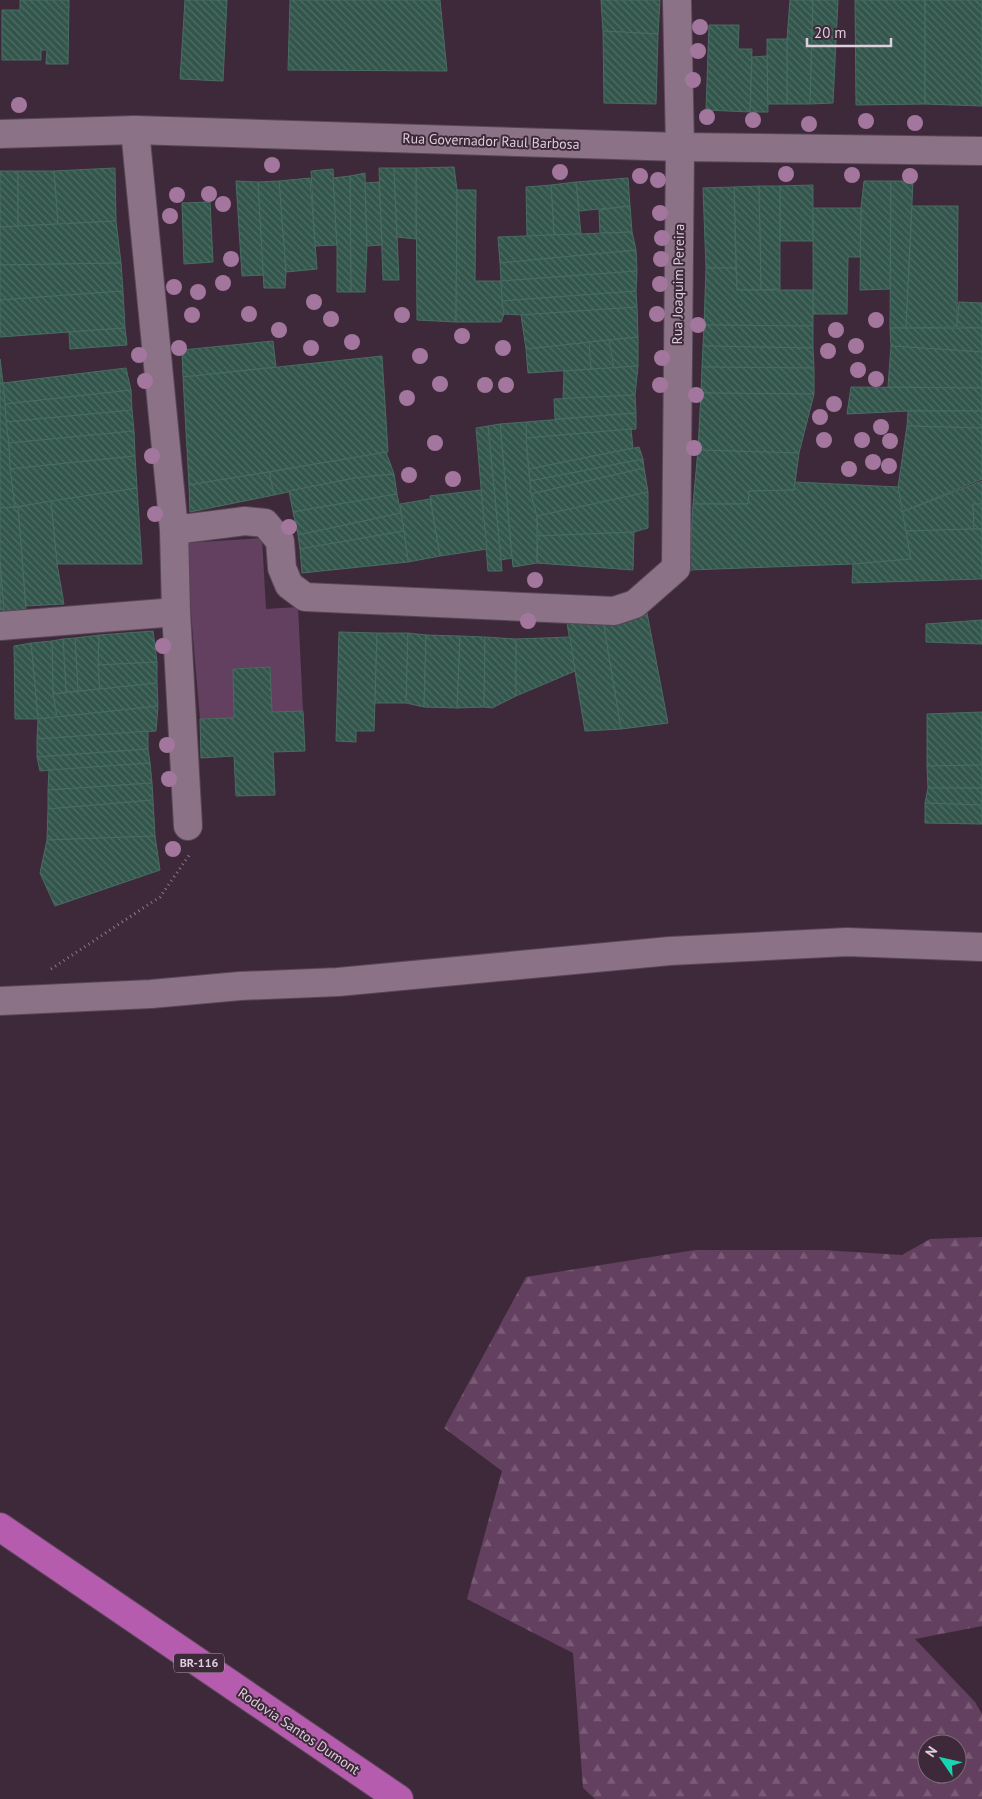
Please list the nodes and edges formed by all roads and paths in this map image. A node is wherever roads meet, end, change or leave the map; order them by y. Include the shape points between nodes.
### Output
1 (677, 0) edge
2 (135, 130) junction
3 (0, 134) edge
4 (680, 147) junction
5 (982, 151) edge
6 (174, 530) junction
7 (176, 612) junction
8 (0, 626) edge
9 (188, 826) joint
10 (982, 947) edge
11 (44, 974) dead end
12 (0, 1001) edge
13 (0, 1527) edge
14 (399, 1799) edge

1 - 4 street, Rua Joaquim Pereira
2 - 3 street, Rua Governador Raul Barbosa
2 - 4 street, Rua Governador Raul Barbosa
2 - 6 street
4 - 5 street, Rua Governador Raul Barbosa
4 - 6 street, Rua Joaquim Pereira via 676,568 635,604 614,612 305,597 289,585 282,568 280,541 265,523 245,521
6 - 7 street
7 - 8 street
7 - 9 street
9 - 11 path via 191,853 160,897
10 - 12 street via 847,942 680,951 338,982
13 - 14 highway, Rodovia Santos Dumont / BR-116

